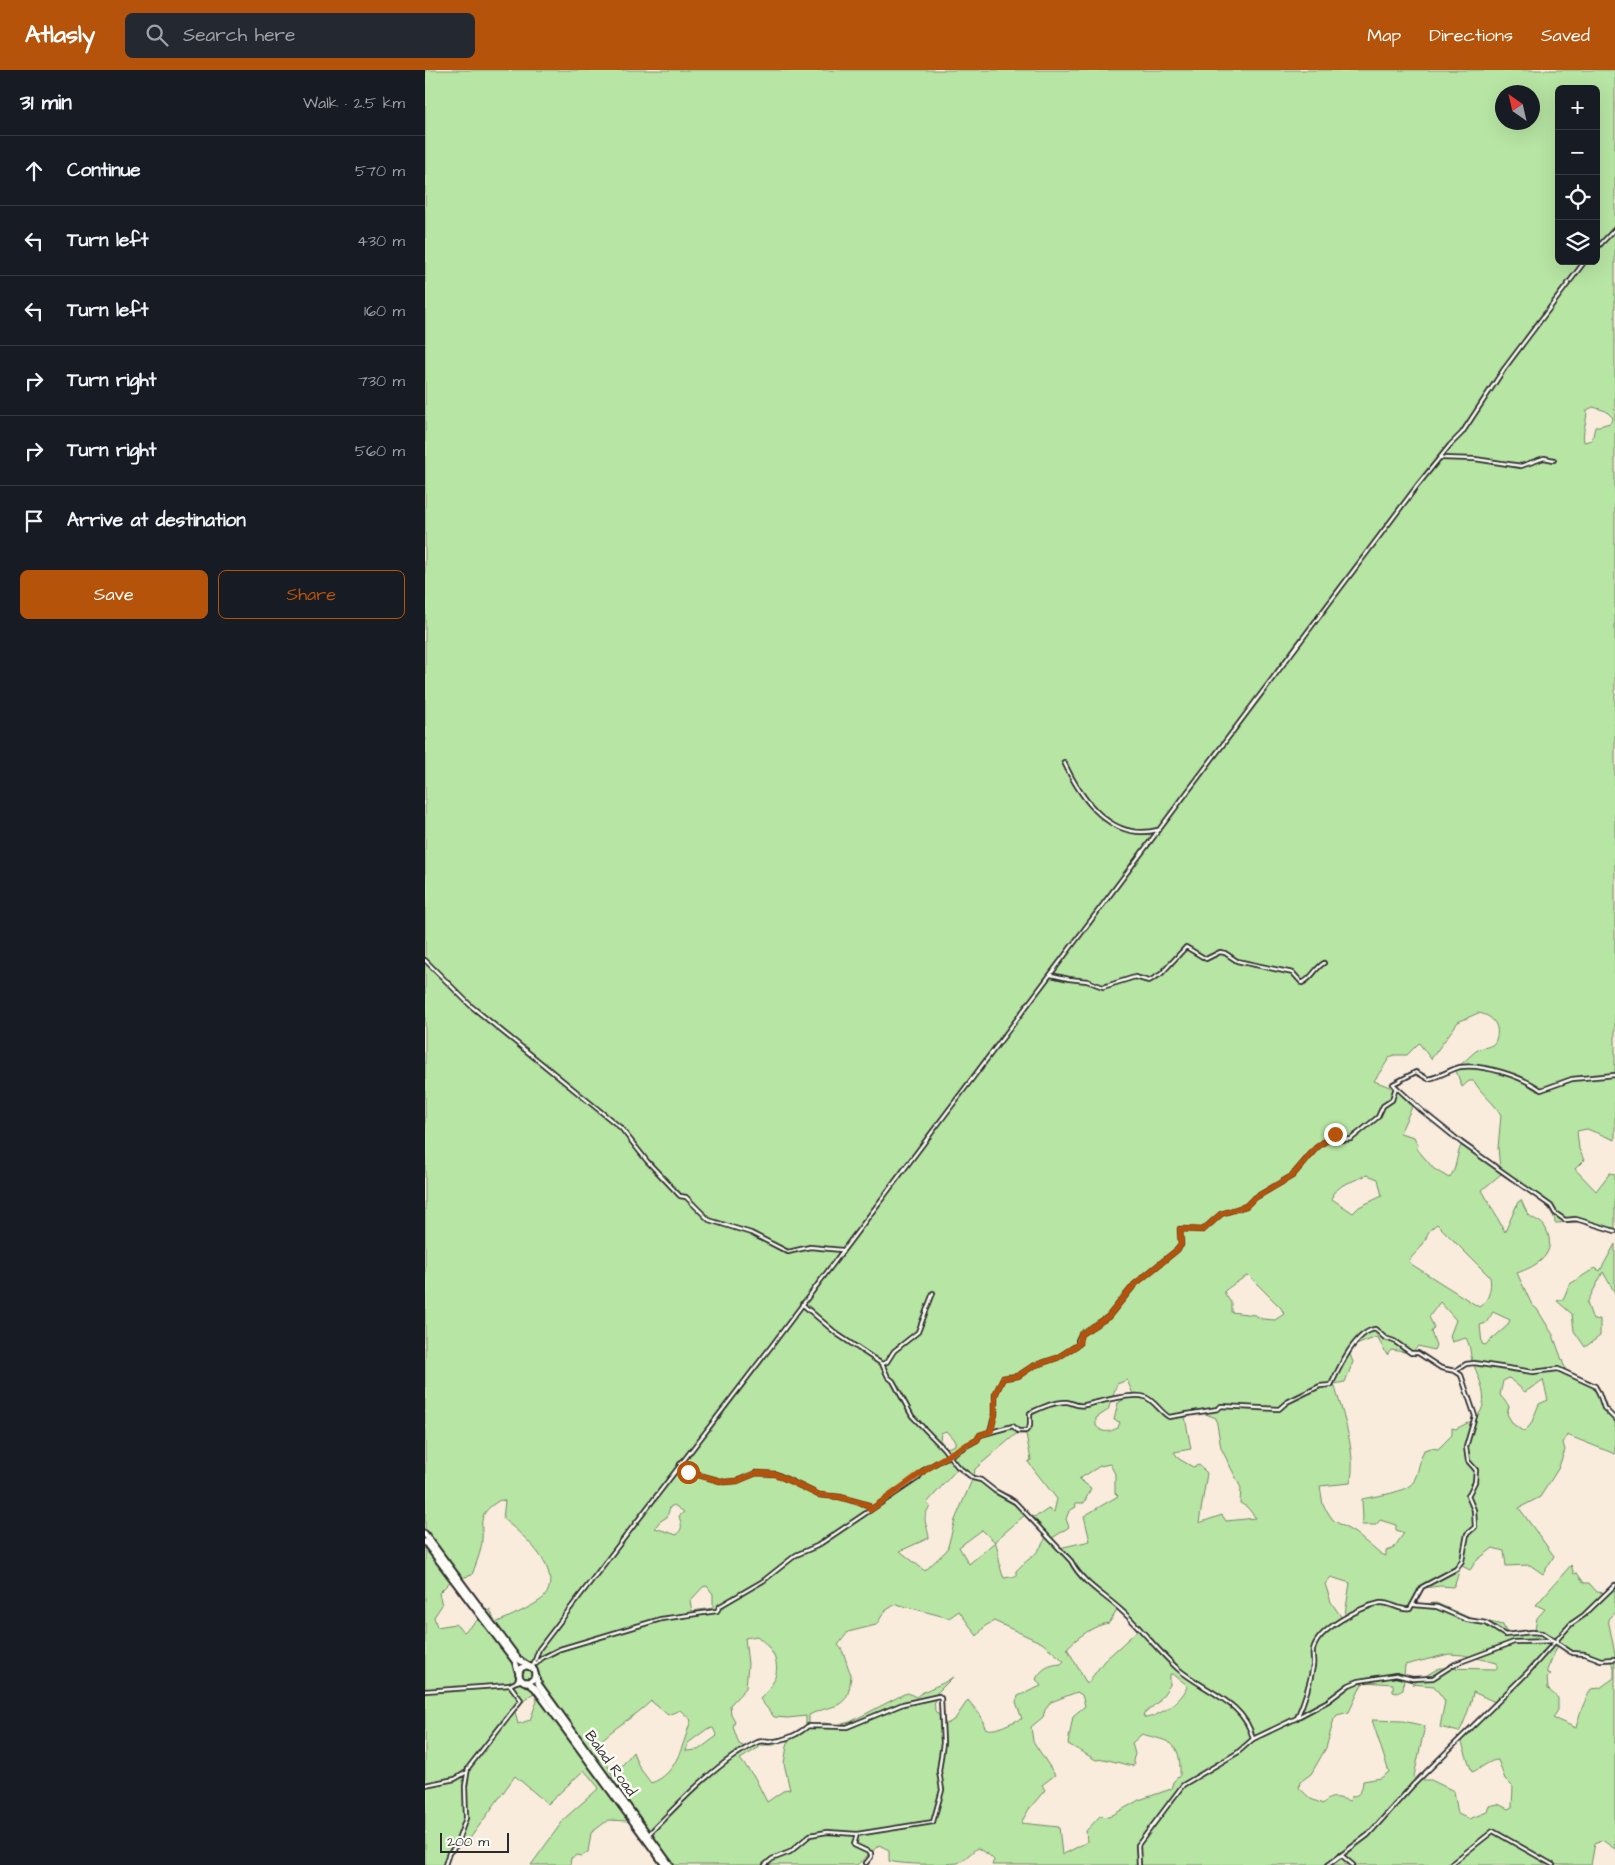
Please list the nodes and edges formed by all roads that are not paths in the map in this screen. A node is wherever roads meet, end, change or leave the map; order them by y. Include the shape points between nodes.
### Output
1 (1615, 229) edge
2 (1600, 245) edge
3 (1582, 265) edge
4 (1441, 458) dead end
5 (1554, 460) dead end
6 (1064, 762) dead end
7 (1159, 830) junction
8 (425, 960) edge
9 (1324, 963) dead end
10 (1051, 975) dead end
11 (1615, 1075) edge
12 (1396, 1087) junction
13 (1615, 1231) edge
14 (843, 1250) junction
15 (933, 1294) dead end
16 (802, 1304) junction
17 (882, 1364) junction
18 (1455, 1371) junction
19 (1615, 1419) edge
20 (991, 1431) junction
21 (948, 1455) junction
22 (680, 1464) junction
23 (870, 1510) junction
24 (425, 1534) edge
25 (425, 1542) edge
26 (1615, 1586) edge
27 (1413, 1605) junction
28 (1555, 1641) junction
29 (1615, 1659) edge
30 (533, 1669) junction
31 (522, 1678) junction
32 (510, 1685) junction
33 (425, 1691) edge
34 (1297, 1718) junction
35 (1253, 1739) junction
36 (465, 1773) junction
37 (425, 1785) edge
38 (857, 1834) junction
39 (648, 1835) junction
40 (1341, 1855) junction
41 (866, 1863) dead end
42 (445, 1865) edge
43 (665, 1865) edge
44 (670, 1865) edge
45 (765, 1865) edge
46 (1139, 1865) edge
47 (1328, 1865) edge
48 (1353, 1865) edge
49 (1450, 1865) edge
50 (1553, 1865) edge

1 - 2 street
3 - 7 street via 1504,368 1462,433 1417,486
4 - 5 street via 1521,466 1543,458
6 - 7 street via 1076,788 1098,815 1129,831 1144,834
7 - 14 street
8 - 14 street via 471,1006 621,1128 680,1196 709,1220 751,1233 789,1252 810,1247
9 - 10 street via 1313,977 1302,983 1293,973 1237,961 1220,952 1207,959 1186,947 1161,974 1149,980 1135,978 1103,986
11 - 12 street via 1572,1079 1541,1090 1506,1073 1461,1067 1428,1079 1416,1072 1393,1084
12 - 13 street via 1462,1144 1551,1206 1565,1220 1576,1219
12 - 20 street via 1392,1100 1383,1106 1378,1117 1351,1139 1342,1140 1335,1134 1316,1148 1292,1176 1246,1206 1221,1214 1203,1230 1180,1229 1181,1245 1177,1250 1135,1284 1108,1317 1081,1334 1079,1344 1018,1376 1003,1378 995,1395
14 - 16 street
15 - 17 street via 918,1332
16 - 17 street via 837,1334
16 - 22 street
17 - 21 street via 912,1416
18 - 19 street via 1474,1363 1525,1372 1558,1369 1595,1386 1604,1408
18 - 20 street via 1441,1368 1418,1353 1411,1353 1375,1329 1365,1331 1349,1348 1347,1358 1338,1367 1331,1385 1320,1386 1279,1409 1221,1406 1169,1417 1145,1397 1135,1395 1084,1405 1075,1406 1067,1402 1048,1406 1030,1413 1030,1426 1026,1431 1018,1431 1013,1426
18 - 27 street via 1464,1380 1475,1416 1466,1447 1468,1461 1476,1470 1469,1496 1475,1527 1467,1534 1462,1561 1456,1569 1422,1588
20 - 21 street
21 - 23 street
21 - 35 street via 969,1475 1015,1502 1071,1561 1077,1573 1123,1612 1177,1669 1237,1709
22 - 23 street via 688,1472 724,1482 757,1473 778,1475 819,1495 851,1499 868,1505
22 - 30 street via 539,1649
23 - 30 street via 817,1546 796,1555 717,1611 661,1619 560,1649 542,1658
24 - 30 highway, Balad Road via 518,1658
25 - 31 highway, Balad Road via 515,1661
26 - 28 street
27 - 28 street via 1437,1606 1467,1620 1486,1623 1505,1635 1536,1632
27 - 34 street via 1405,1610 1383,1603 1374,1605 1344,1617 1323,1633 1313,1650 1313,1669
28 - 29 street via 1577,1654 1601,1660
28 - 34 street via 1514,1642 1455,1664 1433,1678 1412,1679 1396,1675 1359,1681
28 - 40 street via 1367,1835
30 - 31 highway via 523,1668
30 - 31 highway via 533,1679
30 - 39 highway, Balad Road via 539,1685
31 - 32 street
31 - 43 highway, Balad Road via 535,1688
32 - 33 street
32 - 36 street via 521,1700
34 - 35 street
35 - 46 street via 1237,1753 1183,1785 1138,1845
36 - 37 street via 455,1779
36 - 42 street via 466,1818
38 - 39 street via 933,1822 942,1790 939,1696 903,1704 847,1727 808,1726 797,1735 771,1742 760,1741 698,1785
38 - 41 street via 854,1844 871,1853
38 - 45 street via 827,1832 810,1835 790,1852
39 - 44 highway, Balad Road
40 - 47 street
40 - 48 street
49 - 50 street via 1493,1831

